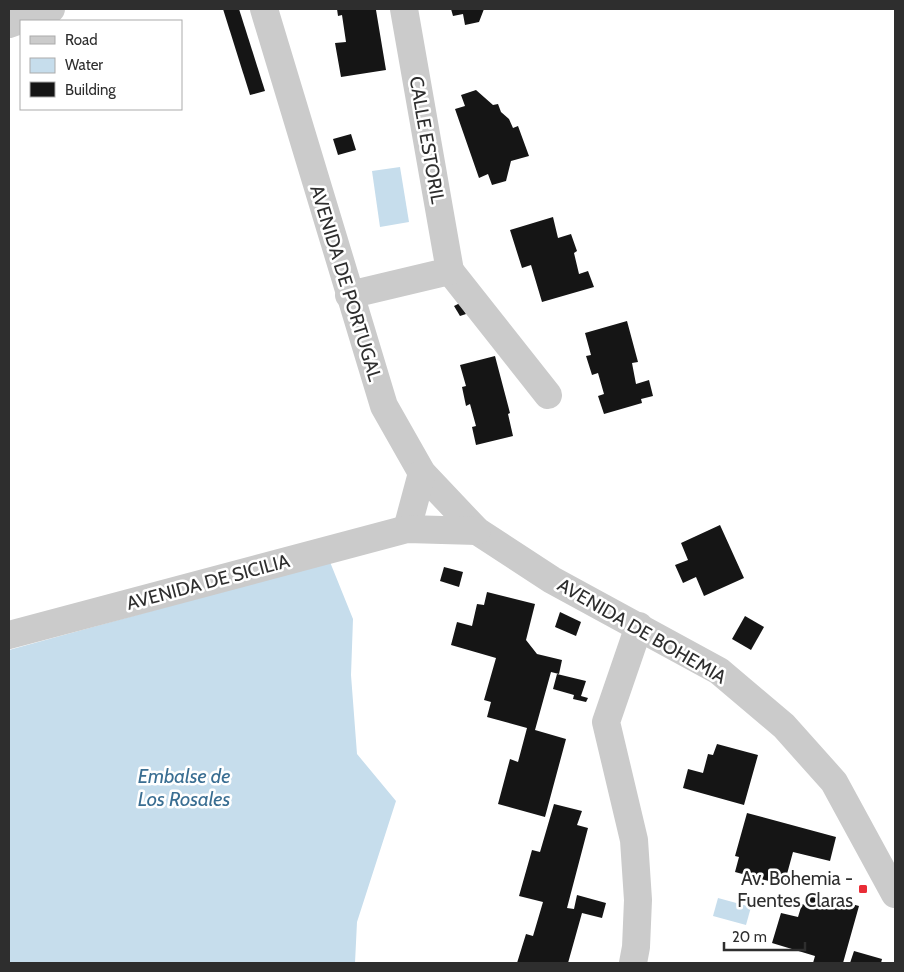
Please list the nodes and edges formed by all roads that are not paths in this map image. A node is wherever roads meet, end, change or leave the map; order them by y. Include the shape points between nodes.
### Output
1 (51, 9) edge
2 (264, 9) edge
3 (404, 9) edge
4 (20, 20) edge
5 (450, 271) junction
6 (349, 295) junction
7 (548, 395) dead end
8 (422, 473) junction
9 (407, 528) junction
10 (477, 531) junction
11 (639, 626) junction
12 (9, 635) edge
13 (895, 894) edge
14 (633, 963) edge

1 - 4 street
2 - 6 street, AVENIDA DE PORTUGAL
3 - 5 street, CALLE ESTORIL
5 - 6 street
5 - 7 street, CALLE ESTORIL
6 - 8 street, AVENIDA DE PORTUGAL via 384,406
8 - 9 street
8 - 10 street, AVENIDA DE PORTUGAL
9 - 10 street, AVENIDA DE SICILIA
9 - 12 street, AVENIDA DE SICILIA
10 - 11 street, AVENIDA DE BOHEMIA via 552,580
11 - 13 street, AVENIDA DE BOHEMIA via 719,671 784,726 834,782
11 - 14 street via 606,722 634,840 638,900

